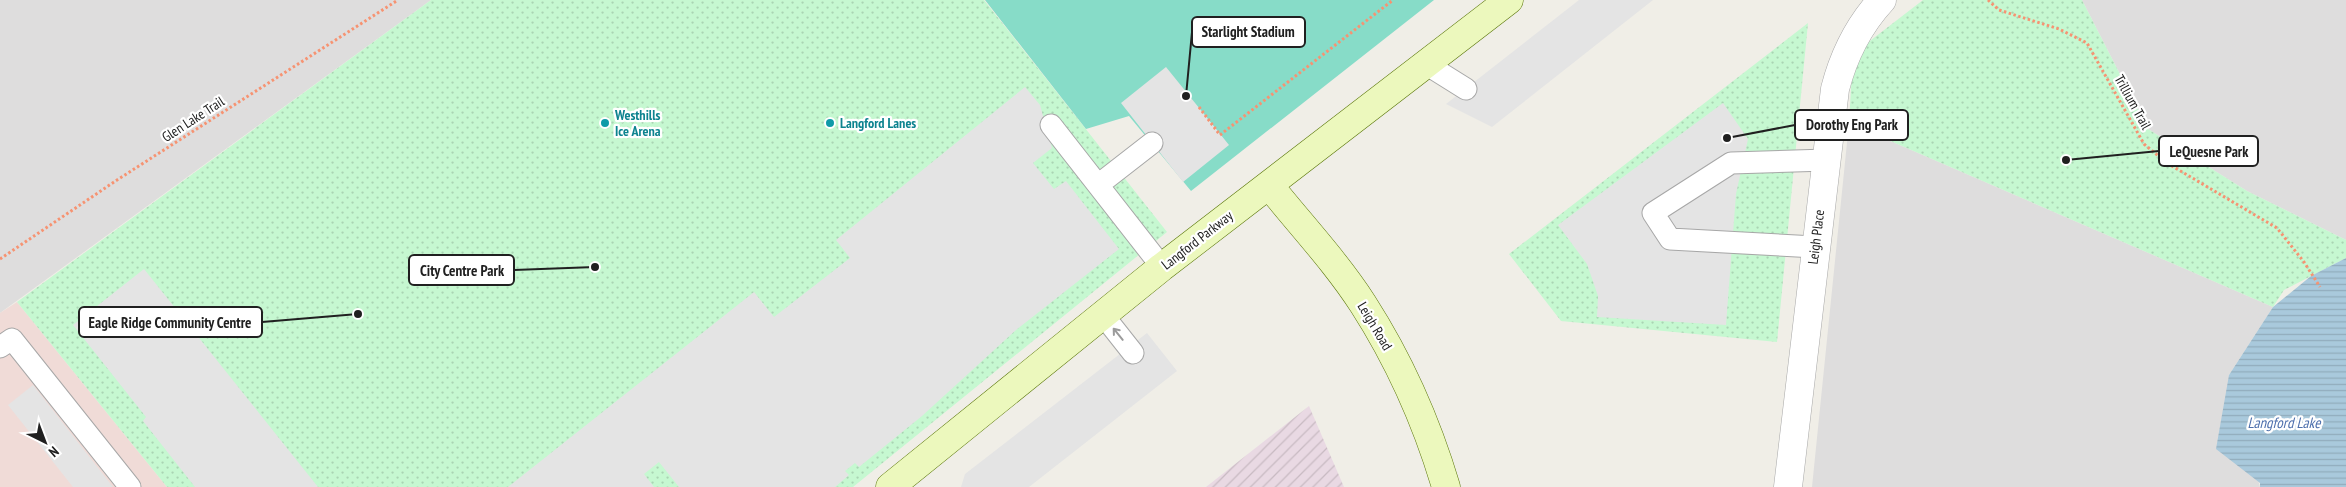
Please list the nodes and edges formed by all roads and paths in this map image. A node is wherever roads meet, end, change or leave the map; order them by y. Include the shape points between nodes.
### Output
1 (398, 0) edge
2 (1394, 0) edge
3 (1509, 0) edge
4 (1882, 0) edge
5 (1988, 0) edge
6 (1426, 64) junction
7 (1466, 89) dead end
8 (1199, 107) dead end
9 (1051, 125) dead end
10 (1152, 143) dead end
11 (1827, 160) junction
12 (1098, 185) junction
13 (1269, 185) junction
14 (1815, 247) junction
15 (0, 259) edge
16 (1162, 267) junction
17 (2320, 287) dead end
18 (1103, 315) junction
19 (0, 346) edge
20 (1133, 353) dead end
21 (130, 487) edge
22 (890, 487) edge
23 (1446, 487) edge
24 (1788, 487) edge

1 - 15 path, Glen Lake Trail
2 - 8 path via 1220,135
3 - 6 main road, Langford Parkway
4 - 11 street, Leigh Place via 1853,38 1842,63 1834,88
5 - 17 path, Trillium Trail via 1999,10 2059,29 2087,43 2144,144 2167,163 2277,228
6 - 7 lane
6 - 13 main road, Langford Parkway
9 - 12 lane
10 - 12 lane
11 - 14 street, Leigh Place
11 - 14 lane via 1730,163 1653,213 1670,239
12 - 16 lane
13 - 16 main road, Langford Parkway
13 - 23 main road, Leigh Road via 1350,287 1385,340 1436,451
14 - 24 street, Leigh Place
16 - 18 main road, Langford Parkway
20 -> 18 lane
18 - 22 main road, Langford Parkway
19 - 21 lane via 12,339

